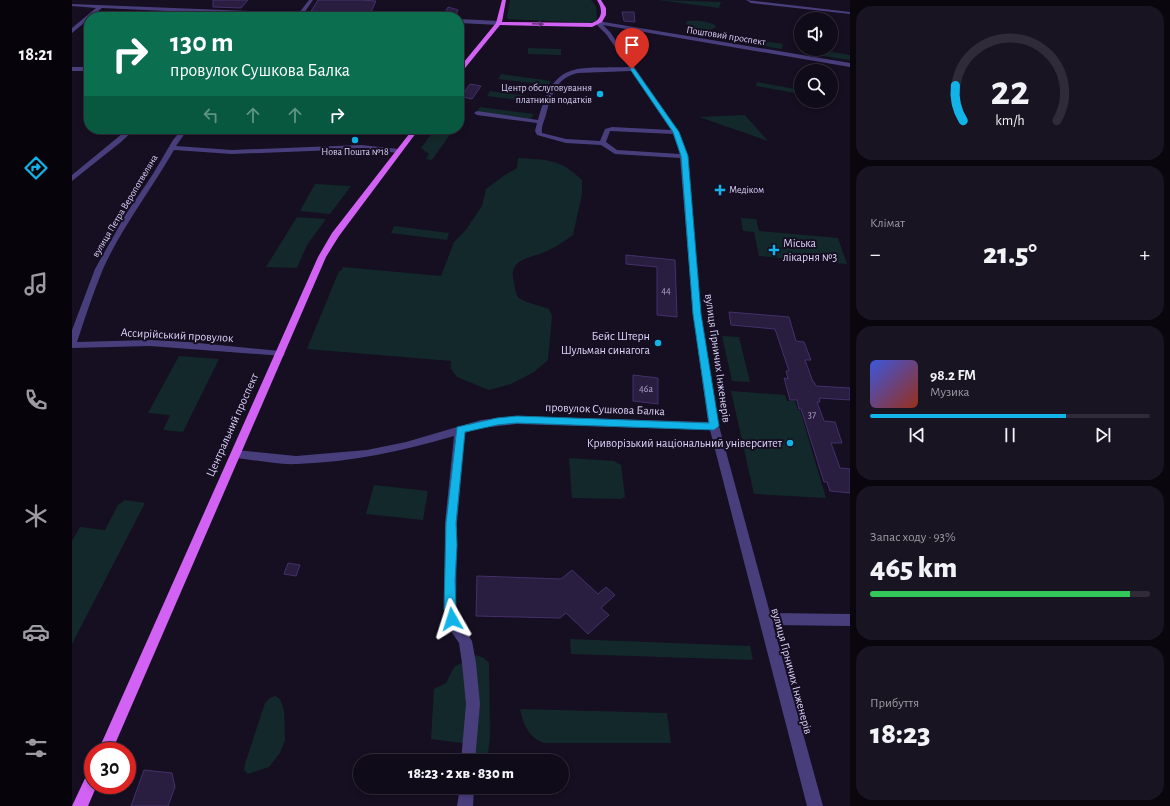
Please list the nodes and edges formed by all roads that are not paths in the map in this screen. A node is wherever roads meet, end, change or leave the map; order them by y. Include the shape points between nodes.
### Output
1 (311, 0) edge
2 (504, 0) edge
3 (602, 1) edge
4 (750, 1) edge
5 (72, 5) edge
6 (101, 6) junction
7 (206, 11) joint
8 (94, 12) edge
9 (225, 12) edge
10 (303, 12) edge
11 (850, 13) edge
12 (84, 21) edge
13 (464, 21) edge
14 (499, 23) junction
15 (599, 23) junction
16 (72, 31) edge
17 (850, 65) edge
18 (464, 66) edge
19 (72, 69) edge
20 (84, 69) edge
21 (632, 69) junction
22 (476, 113) dead end
23 (541, 122) junction
24 (676, 132) junction
25 (127, 134) edge
26 (181, 134) edge
27 (412, 134) edge
28 (603, 143) junction
29 (172, 148) junction
30 (400, 151) junction
31 (684, 156) junction
32 (72, 179) edge
33 (72, 342) edge
34 (72, 345) edge
35 (280, 354) junction
36 (714, 426) junction
37 (460, 429) junction
38 (236, 454) junction
39 (765, 619) junction
40 (850, 620) edge
41 (109, 742) edge
42 (469, 754) edge
43 (85, 794) edge
44 (466, 794) edge
45 (80, 806) edge
46 (465, 806) edge
47 (816, 806) edge

1 - 10 street
2 - 14 main road
3 - 15 main road via 603,16
4 - 11 street
5 - 6 street
6 - 7 street
6 - 8 street
7 - 9 street
12 - 16 street
13 - 14 street
14 -> 15 main road via 584,26
14 - 18 main road
15 - 17 street, Поштовий проспект
15 - 21 street, вулиця Гірничих Інженерів
19 - 20 street
21 - 23 street via 573,71 562,75 552,88
21 - 24 street, вулиця Гірничих Інженерів
22 - 23 street
23 - 28 street via 538,131 543,136 566,141
24 - 28 street via 612,129 608,130
24 - 31 street, вулиця Гірничих Інженерів
25 - 32 street
26 - 29 street, вулиця Петра Веропотвеляна
27 - 30 main road, Центральний проспект
28 - 31 street via 615,152
29 - 30 street via 232,152 355,147
29 - 33 street, вулиця Петра Веропотвеляна via 99,269
30 - 35 main road, Центральний проспект via 335,235 318,266
31 - 36 street, вулиця Гірничих Інженерів via 697,314
34 - 35 street, Ассирійський провулок via 150,343
35 - 38 main road, Центральний проспект
36 - 37 street, провулок Сушкова Балка via 517,420 497,421
36 - 39 street, вулиця Гірничих Інженерів
37 - 38 street, провулок Сушкова Балка via 399,448 361,455 296,460
37 - 42 street via 451,523 450,588 452,619 465,640 470,663 473,704
38 - 41 main road, Центральний проспект
39 - 40 street
39 - 47 street, вулиця Гірничих Інженерів
43 - 45 main road
44 - 46 street

